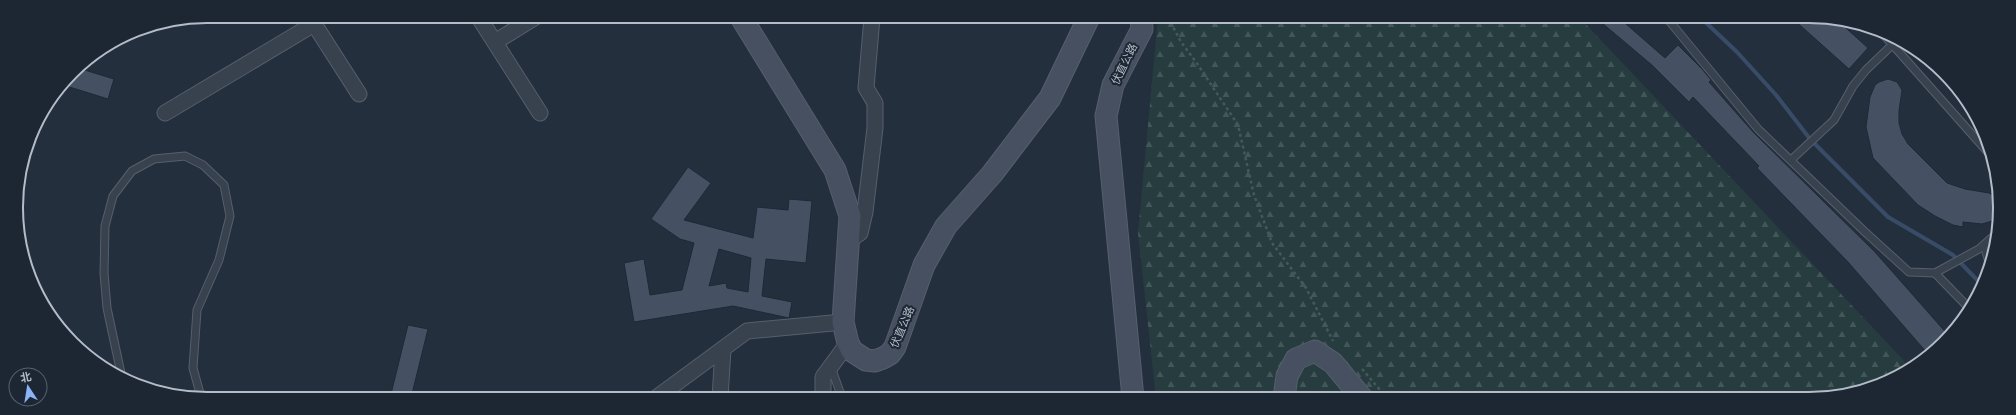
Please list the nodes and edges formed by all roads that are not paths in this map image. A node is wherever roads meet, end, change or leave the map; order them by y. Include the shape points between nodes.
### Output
1 (306, 23) edge
2 (313, 23) edge
3 (483, 23) edge
4 (526, 23) edge
5 (745, 23) edge
6 (871, 23) edge
7 (1086, 23) edge
8 (1142, 23) edge
9 (1671, 23) edge
10 (495, 42) junction
11 (1889, 42) edge
12 (1892, 45) junction
13 (359, 94) dead end
14 (165, 113) dead end
15 (540, 113) dead end
16 (1982, 146) edge
17 (1791, 160) junction
18 (1990, 240) edge
19 (848, 241) junction
20 (1982, 247) junction
21 (1986, 257) edge
22 (1936, 273) junction
23 (1965, 304) edge
24 (843, 322) junction
25 (848, 343) junction
26 (723, 349) junction
27 (831, 367) junction
28 (120, 370) edge
29 (200, 392) edge
30 (664, 392) edge
31 (720, 392) edge
32 (823, 392) edge
33 (840, 392) edge
34 (1132, 392) edge
35 (1285, 392) edge
36 (1357, 392) edge

1 - 14 street
2 - 13 street
3 - 10 street
4 - 10 street
5 - 19 main road via 835,170 850,216
6 - 19 street via 866,88 875,103 875,128 865,212 860,232
7 - 25 main road, 伏直公路 via 1050,98 992,174 946,226 924,265 895,347 890,354 883,358 866,360 852,351
8 - 34 main road, 伏直公路 via 1142,29 1113,85 1106,116
9 - 17 lane via 1758,129
10 - 15 street
11 - 12 lane
12 - 16 lane
12 - 17 lane via 1853,86 1834,120
17 - 22 lane via 1909,272
18 - 20 lane
19 - 24 main road
20 - 21 lane
20 - 22 lane
22 - 23 lane
24 - 25 main road
24 - 26 street via 747,331
25 - 27 street
26 - 30 street
26 - 31 street
27 - 32 street via 823,378
27 - 33 lane
28 - 29 lane via 107,308 104,273 105,226 114,196 132,171 154,159 185,156 203,165 224,185 230,216 219,260 197,310 193,368
35 - 36 main road via 1287,376 1296,359 1315,351 1333,363

